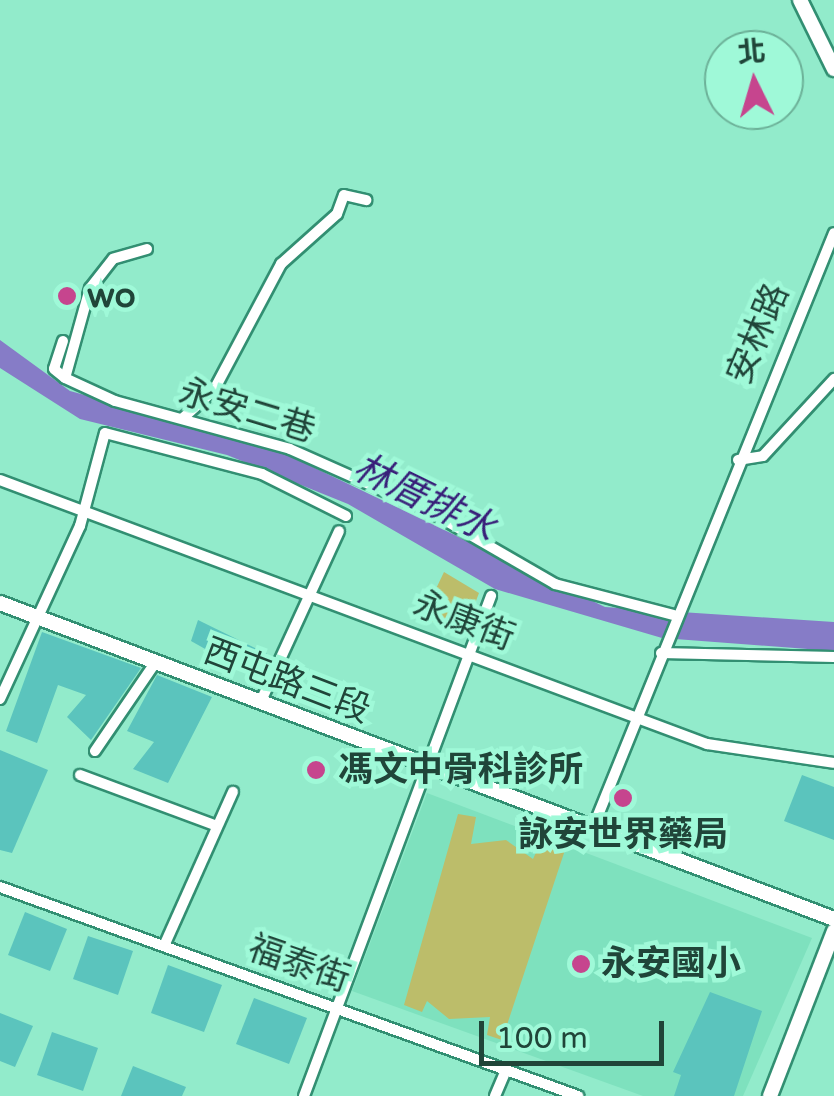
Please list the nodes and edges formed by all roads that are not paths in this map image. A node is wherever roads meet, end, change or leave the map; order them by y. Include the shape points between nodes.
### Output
1 (800, 0) edge
2 (834, 69) edge
3 (366, 200) dead end
4 (834, 232) edge
5 (147, 249) dead end
6 (80, 298) dead end
7 (65, 378) junction
8 (834, 379) edge
9 (183, 418) junction
10 (738, 460) junction
11 (0, 480) edge
12 (80, 506) junction
13 (346, 516) dead end
14 (339, 531) dead end
15 (310, 591) junction
16 (492, 596) dead end
17 (0, 603) edge
18 (673, 615) junction
19 (34, 616) junction
20 (662, 651) junction
21 (468, 652) junction
22 (834, 657) edge
23 (155, 663) junction
24 (0, 699) edge
25 (260, 704) junction
26 (634, 718) junction
27 (95, 752) dead end
28 (834, 762) edge
29 (423, 764) junction
30 (80, 774) dead end
31 (233, 792) dead end
32 (217, 826) junction
33 (592, 831) junction
34 (0, 887) edge
35 (834, 919) edge
36 (834, 930) edge
37 (164, 946) junction
38 (334, 1005) junction
39 (506, 1070) junction
40 (304, 1096) edge
41 (496, 1096) edge
42 (578, 1096) edge
43 (770, 1096) edge

1 - 2 street
3 - 9 street via 344,196 337,214 281,264 214,390
4 - 10 street, 安林路
5 - 7 street via 114,259 96,279 68,341
6 - 7 street via 55,362
7 - 9 street, 永安二巷
8 - 10 street, 安林路 via 763,456
9 - 18 street, 永安二巷 via 307,456 555,584
10 - 18 street, 安林路
11 - 12 street, 永康街
12 - 13 street via 105,433 262,474
12 - 15 street, 永康街
12 - 19 street via 80,526
14 - 15 street
15 - 21 street, 永康街
15 - 25 street
16 - 21 street
17 - 19 street, 西屯路三段
18 - 20 street, 安林路
19 - 23 street, 西屯路三段
19 - 24 street
20 - 22 street
20 - 26 street
21 - 26 street, 永康街
21 - 29 street
23 - 25 street, 西屯路三段
23 - 27 street
25 - 29 street, 西屯路三段
26 - 28 street, 永康街 via 764,757
26 - 33 street
29 - 33 street, 西屯路三段
29 - 38 street
30 - 32 street
31 - 32 street
32 - 37 street
33 - 35 street, 西屯路三段
34 - 37 street, 福泰街
36 - 43 street
37 - 38 street, 福泰街
38 - 39 street, 福泰街
38 - 40 street
39 - 41 street
39 - 42 street, 福泰街

